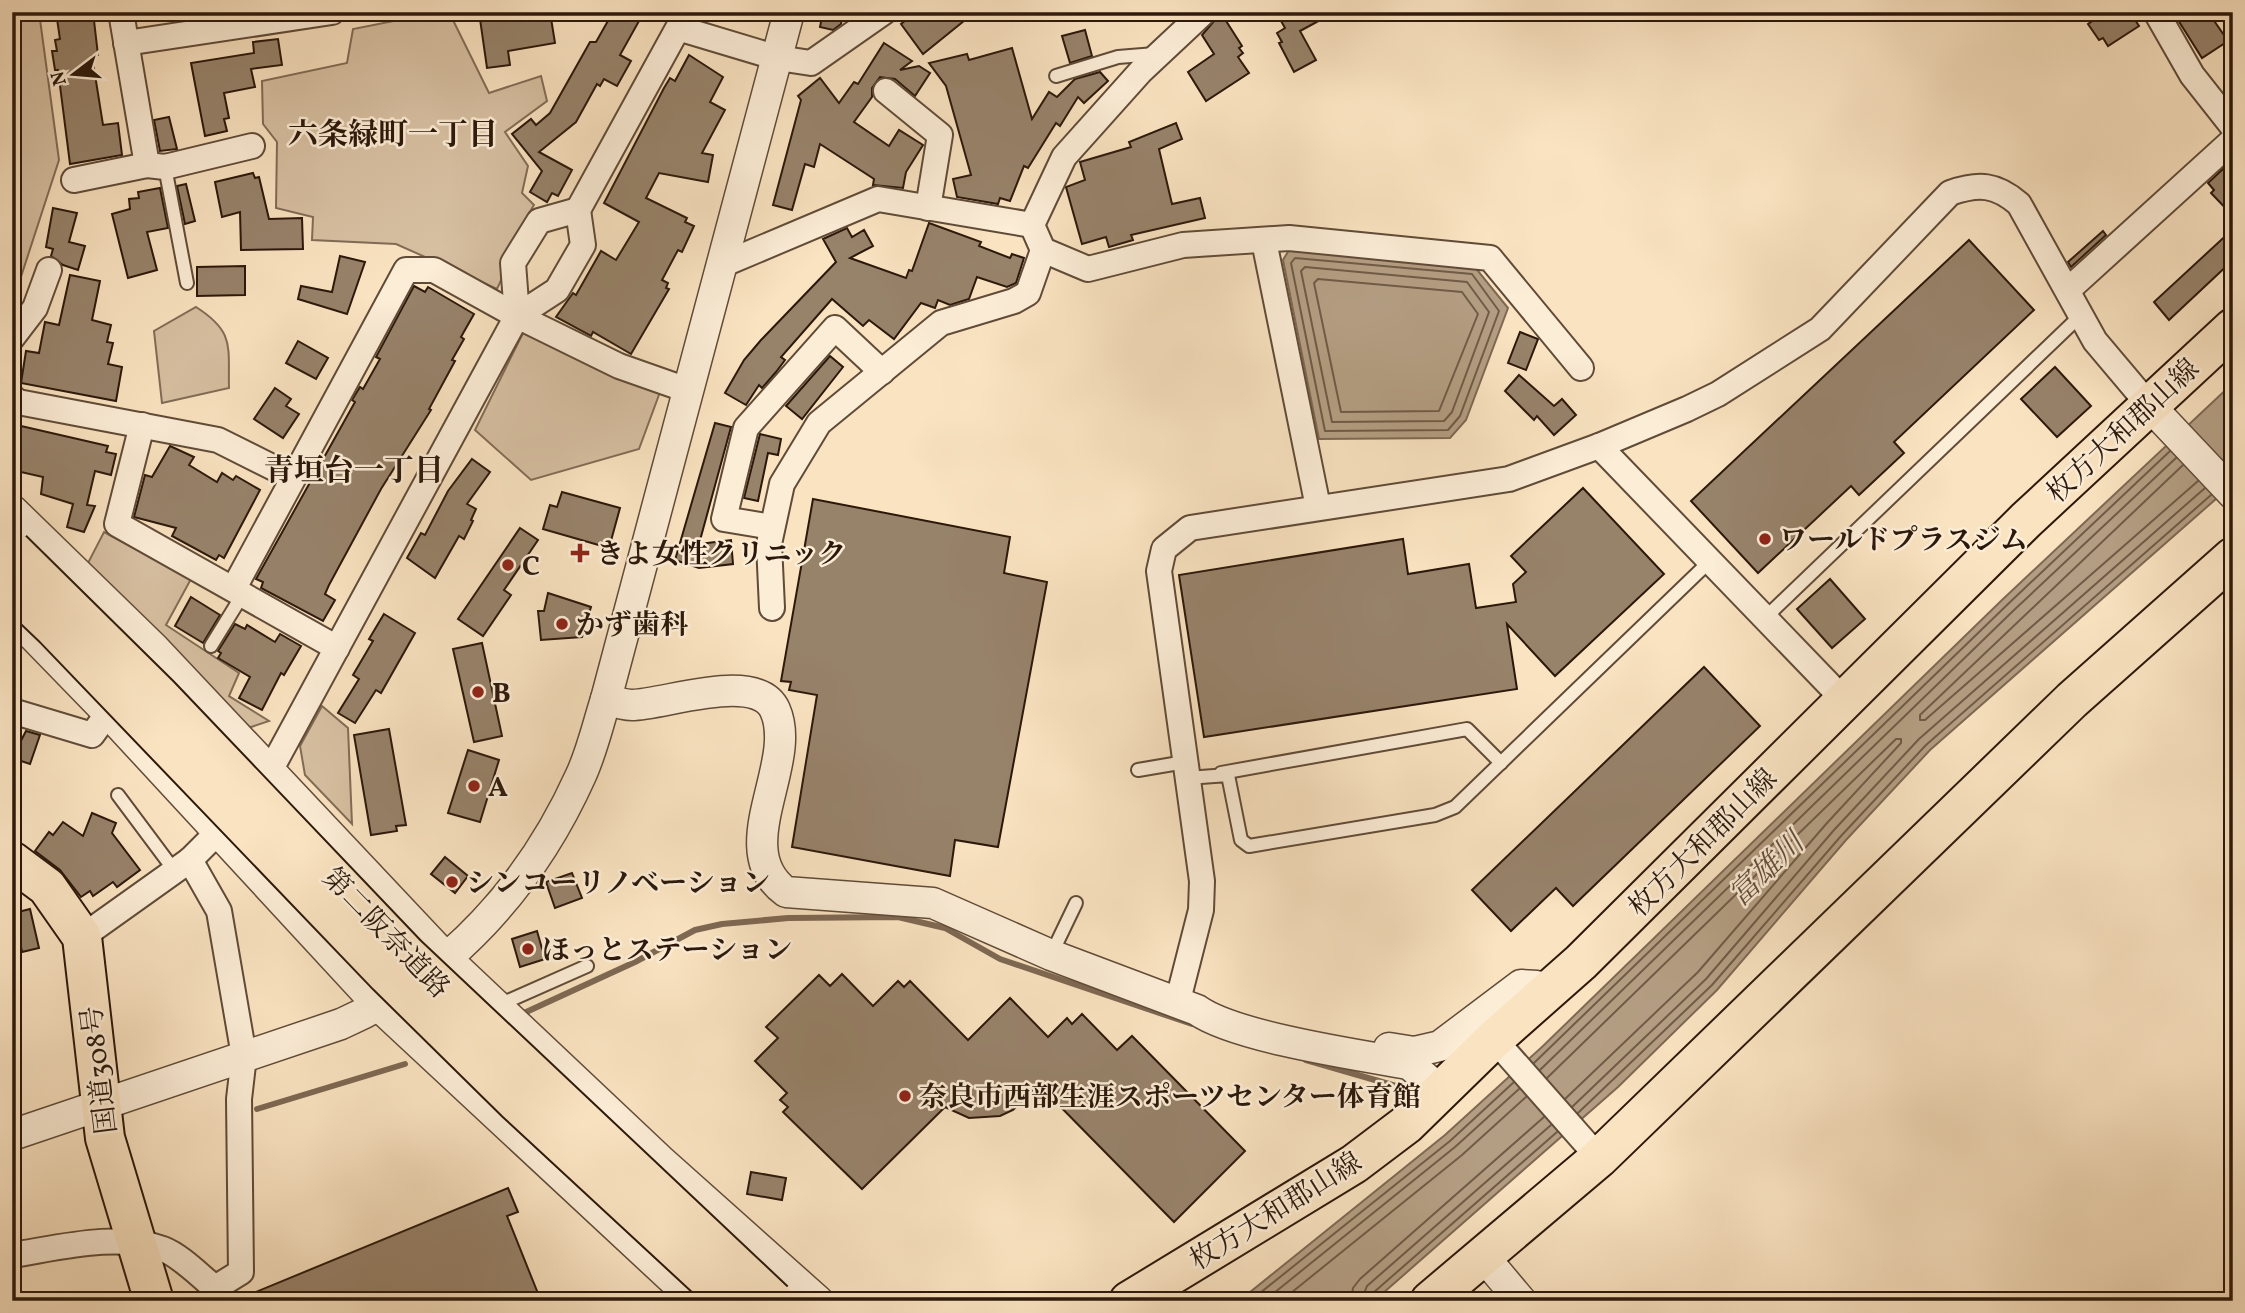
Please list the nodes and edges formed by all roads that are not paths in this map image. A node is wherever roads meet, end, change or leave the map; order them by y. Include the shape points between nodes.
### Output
1 (121, 12) edge
2 (332, 12) edge
3 (789, 12) edge
4 (884, 12) edge
5 (1203, 12) edge
6 (2157, 12) edge
7 (126, 43) junction
8 (1159, 54) junction
9 (778, 58) junction
10 (1056, 76) dead end
11 (886, 91) dead end
12 (2233, 127) edge
13 (2233, 140) edge
14 (252, 146) dead end
15 (156, 166) junction
16 (74, 180) dead end
17 (928, 208) junction
18 (578, 210) junction
19 (1032, 225) junction
20 (1264, 241) junction
21 (1043, 250) junction
22 (724, 264) junction
23 (49, 270) dead end
24 (187, 283) dead end
25 (2068, 290) junction
26 (2080, 316) junction
27 (517, 317) junction
28 (2233, 328) edge
29 (12, 338) edge
30 (1581, 368) dead end
31 (882, 372) junction
32 (690, 391) junction
33 (12, 397) edge
34 (2155, 412) junction
35 (142, 425) junction
36 (1599, 446) junction
37 (292, 477) junction
38 (2233, 494) edge
39 (1318, 507) junction
40 (12, 510) edge
41 (772, 527) junction
42 (12, 550) edge
43 (2233, 557) edge
44 (1710, 561) junction
45 (12, 588) edge
46 (238, 591) junction
47 (772, 608) dead end
48 (12, 614) edge
49 (1765, 618) junction
50 (211, 646) dead end
51 (337, 648) junction
52 (606, 699) junction
53 (1844, 700) junction
54 (12, 711) edge
55 (108, 713) junction
56 (1501, 763) junction
57 (1138, 770) dead end
58 (1186, 770) junction
59 (270, 771) junction
60 (1221, 773) junction
61 (118, 795) dead end
62 (218, 835) junction
63 (12, 861) edge
64 (182, 865) junction
65 (1076, 903) dead end
66 (82, 937) junction
67 (1051, 955) junction
68 (447, 959) junction
69 (587, 966) dead end
70 (1546, 993) junction
71 (499, 1005) junction
72 (380, 1007) junction
73 (1187, 1007) junction
74 (1499, 1045) junction
75 (244, 1056) junction
76 (1431, 1100) junction
77 (100, 1104) junction
78 (12, 1135) edge
79 (1593, 1153) junction
80 (138, 1243) junction
81 (12, 1255) edge
82 (1483, 1256) junction
83 (692, 1300) edge
84 (154, 1301) edge
85 (731, 1301) edge
86 (774, 1301) edge
87 (818, 1301) edge
88 (1129, 1301) edge
89 (1430, 1301) edge
90 (1521, 1301) edge

1 - 7 street
2 - 7 street
3 - 9 street
4 - 9 street via 811,63
5 - 8 street
6 - 12 street via 2192,75
7 - 15 street
8 - 10 lane via 1118,57
8 - 19 street via 1064,157
9 - 18 street via 678,28
9 - 22 street
11 - 17 street via 940,135
13 - 25 street
14 - 15 street
15 - 16 street
15 - 24 lane
17 - 19 street
17 - 22 street via 878,200
18 - 27 street via 583,245 557,290
18 - 27 street via 539,221 513,263
19 - 21 street
20 - 21 street via 1183,245 1088,269
20 - 30 street via 1289,238 1490,258
20 - 39 street
21 - 31 street via 1028,293 1013,302 941,323
22 - 32 street
23 - 29 street via 35,308
25 - 26 street
25 - 36 street via 2019,204 2003,190 1989,186 1950,192 1807,339 1705,401
26 - 34 street via 2117,370
26 - 49 lane
27 - 32 street via 619,366
27 - 37 street via 433,270 406,270
27 - 51 street
28 - 34 main road, 枚方大和郡山線
31 - 41 street via 819,423 782,484
31 - 41 street via 835,327 746,428 724,519
32 - 52 street
33 - 35 street
34 - 38 street
34 - 53 main road, 枚方大和郡山線 via 2026,520
35 - 37 street via 218,440
35 - 46 street via 117,524
36 - 39 street via 1509,479
36 - 44 street
37 - 46 street
39 - 58 street via 1190,528 1164,549 1160,590
40 - 59 street via 74,566
41 - 47 street
42 - 86 main road, 第二阪奈道路, bridge via 160,696 407,955
43 - 79 main road via 2072,700
44 - 49 street
44 - 56 lane
45 - 85 main road, 第二阪奈道路, bridge via 397,984 516,1102
46 - 50 lane
46 - 51 street
48 - 55 street
49 - 53 street
51 - 59 street
52 - 67 street via 634,705 707,692 748,694 773,706 780,723 763,858 777,886 786,892 933,903
52 - 68 street via 582,772 551,836 514,891
53 - 70 main road, 枚方大和郡山線
54 - 55 street via 92,734
55 - 62 street
56 - 60 lane via 1467,729
56 - 60 lane via 1446,812 1249,846 1241,840 1231,778
57 - 58 lane
58 - 60 lane
58 - 73 street via 1202,881
59 - 62 street
59 - 68 street
61 - 64 lane
62 - 64 street
62 - 72 street
63 - 66 main road, 国道308号 via 47,887
64 - 66 street
64 - 75 street via 219,911
65 - 67 lane
66 - 77 main road, 国道308号
67 - 73 street
68 - 71 street
68 - 72 street
69 - 71 lane
70 - 73 street via 1536,986 1521,985 1440,1046 1415,1052
70 - 74 main road, 枚方大和郡山線
71 - 87 street via 660,1160
72 - 75 street
72 - 83 street
73 - 76 street via 1209,1019 1267,1035 1409,1065 1427,1079
74 - 76 main road, 枚方大和郡山線
74 - 79 street
75 - 77 street
75 - 80 street via 239,1099 241,1272 215,1288 165,1249
76 - 88 main road, 枚方大和郡山線 via 1354,1164
77 - 78 street
77 - 80 main road, 国道308号 via 105,1138
79 - 82 main road
80 - 81 street
80 - 84 main road, 国道308号
82 - 89 main road
82 - 90 street

